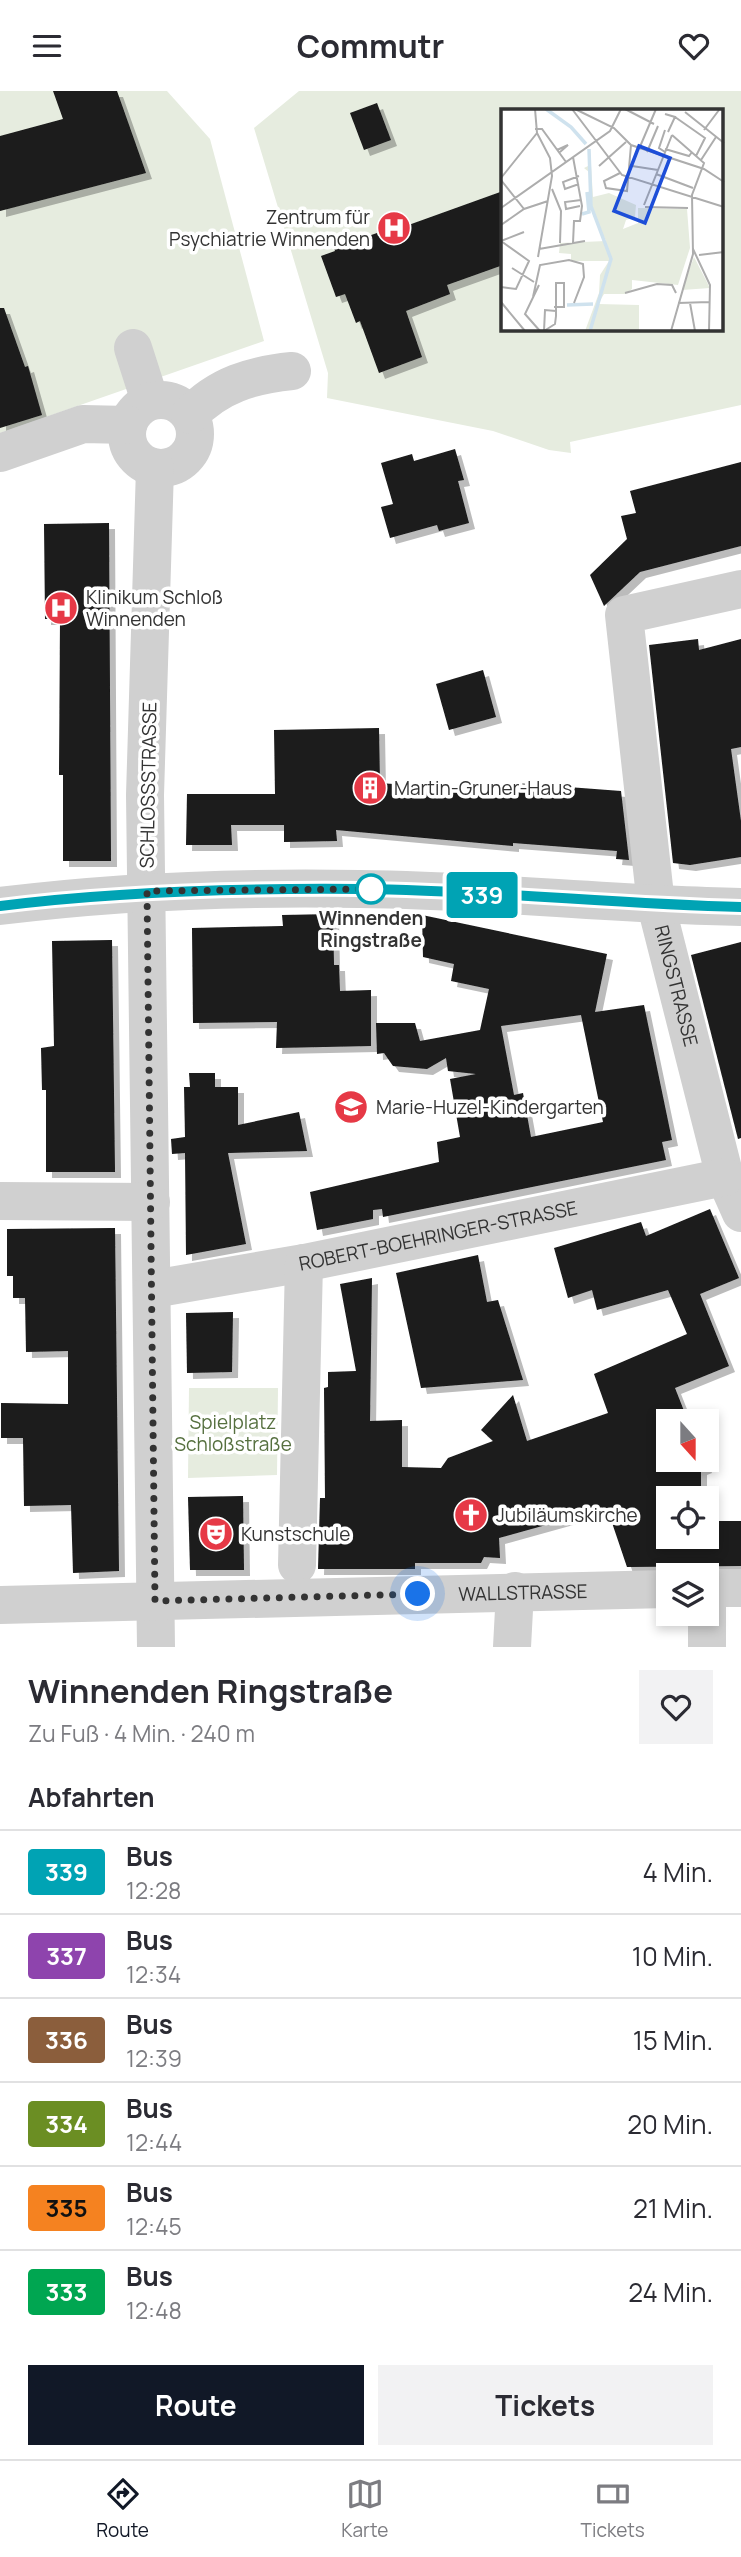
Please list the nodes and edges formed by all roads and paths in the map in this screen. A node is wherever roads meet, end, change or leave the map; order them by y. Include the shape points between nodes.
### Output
1 (133, 348) dead end
2 (292, 370) dead end
3 (139, 413) junction
4 (190, 415) junction
5 (0, 453) edge
6 (155, 468) junction
7 (741, 589) edge
8 (147, 891) junction
9 (656, 905) junction
10 (0, 906) edge
11 (741, 907) edge
12 (725, 1177) junction
13 (0, 1201) edge
14 (151, 1202) junction
15 (741, 1213) edge
16 (304, 1263) junction
17 (153, 1289) junction
18 (297, 1565) dead end
19 (719, 1588) edge
20 (741, 1588) edge
21 (656, 1589) edge
22 (515, 1591) junction
23 (155, 1601) junction
24 (0, 1605) edge
25 (707, 1626) edge
26 (156, 1647) edge
27 (512, 1647) edge
28 (707, 1647) edge

1 - 3 street
2 - 4 street via 235,383 207,398
3 - 4 street via 172,402
3 - 5 street via 83,424
3 - 6 street via 129,447 135,457
4 - 6 street via 195,437 192,448 177,465
6 - 8 street, SCHLOSSSTRASSE via 145,795
7 - 9 street via 624,615
8 - 9 street, RINGSTRASSE via 361,889
8 - 10 street, RINGSTRASSE
8 - 14 street, SCHLOSSSTRASSE
9 - 11 street
9 - 12 street, RINGSTRASSE
12 - 15 street, RINGSTRASSE
12 - 16 street, ROBERT-BOEHRINGER-STRASSE
13 - 14 street
14 - 17 street, SCHLOSSSTRASSE
16 - 17 street, ROBERT-BOEHRINGER-STRASSE
16 - 18 street
17 - 23 street, SCHLOSSSTRASSE
19 - 20 street
21 - 22 street, WALLSTRASSE
22 - 23 street, WALLSTRASSE
22 - 27 street
23 - 24 street, WALLSTRASSE
23 - 26 street, SCHLOSSSTRASSE
25 - 28 street

